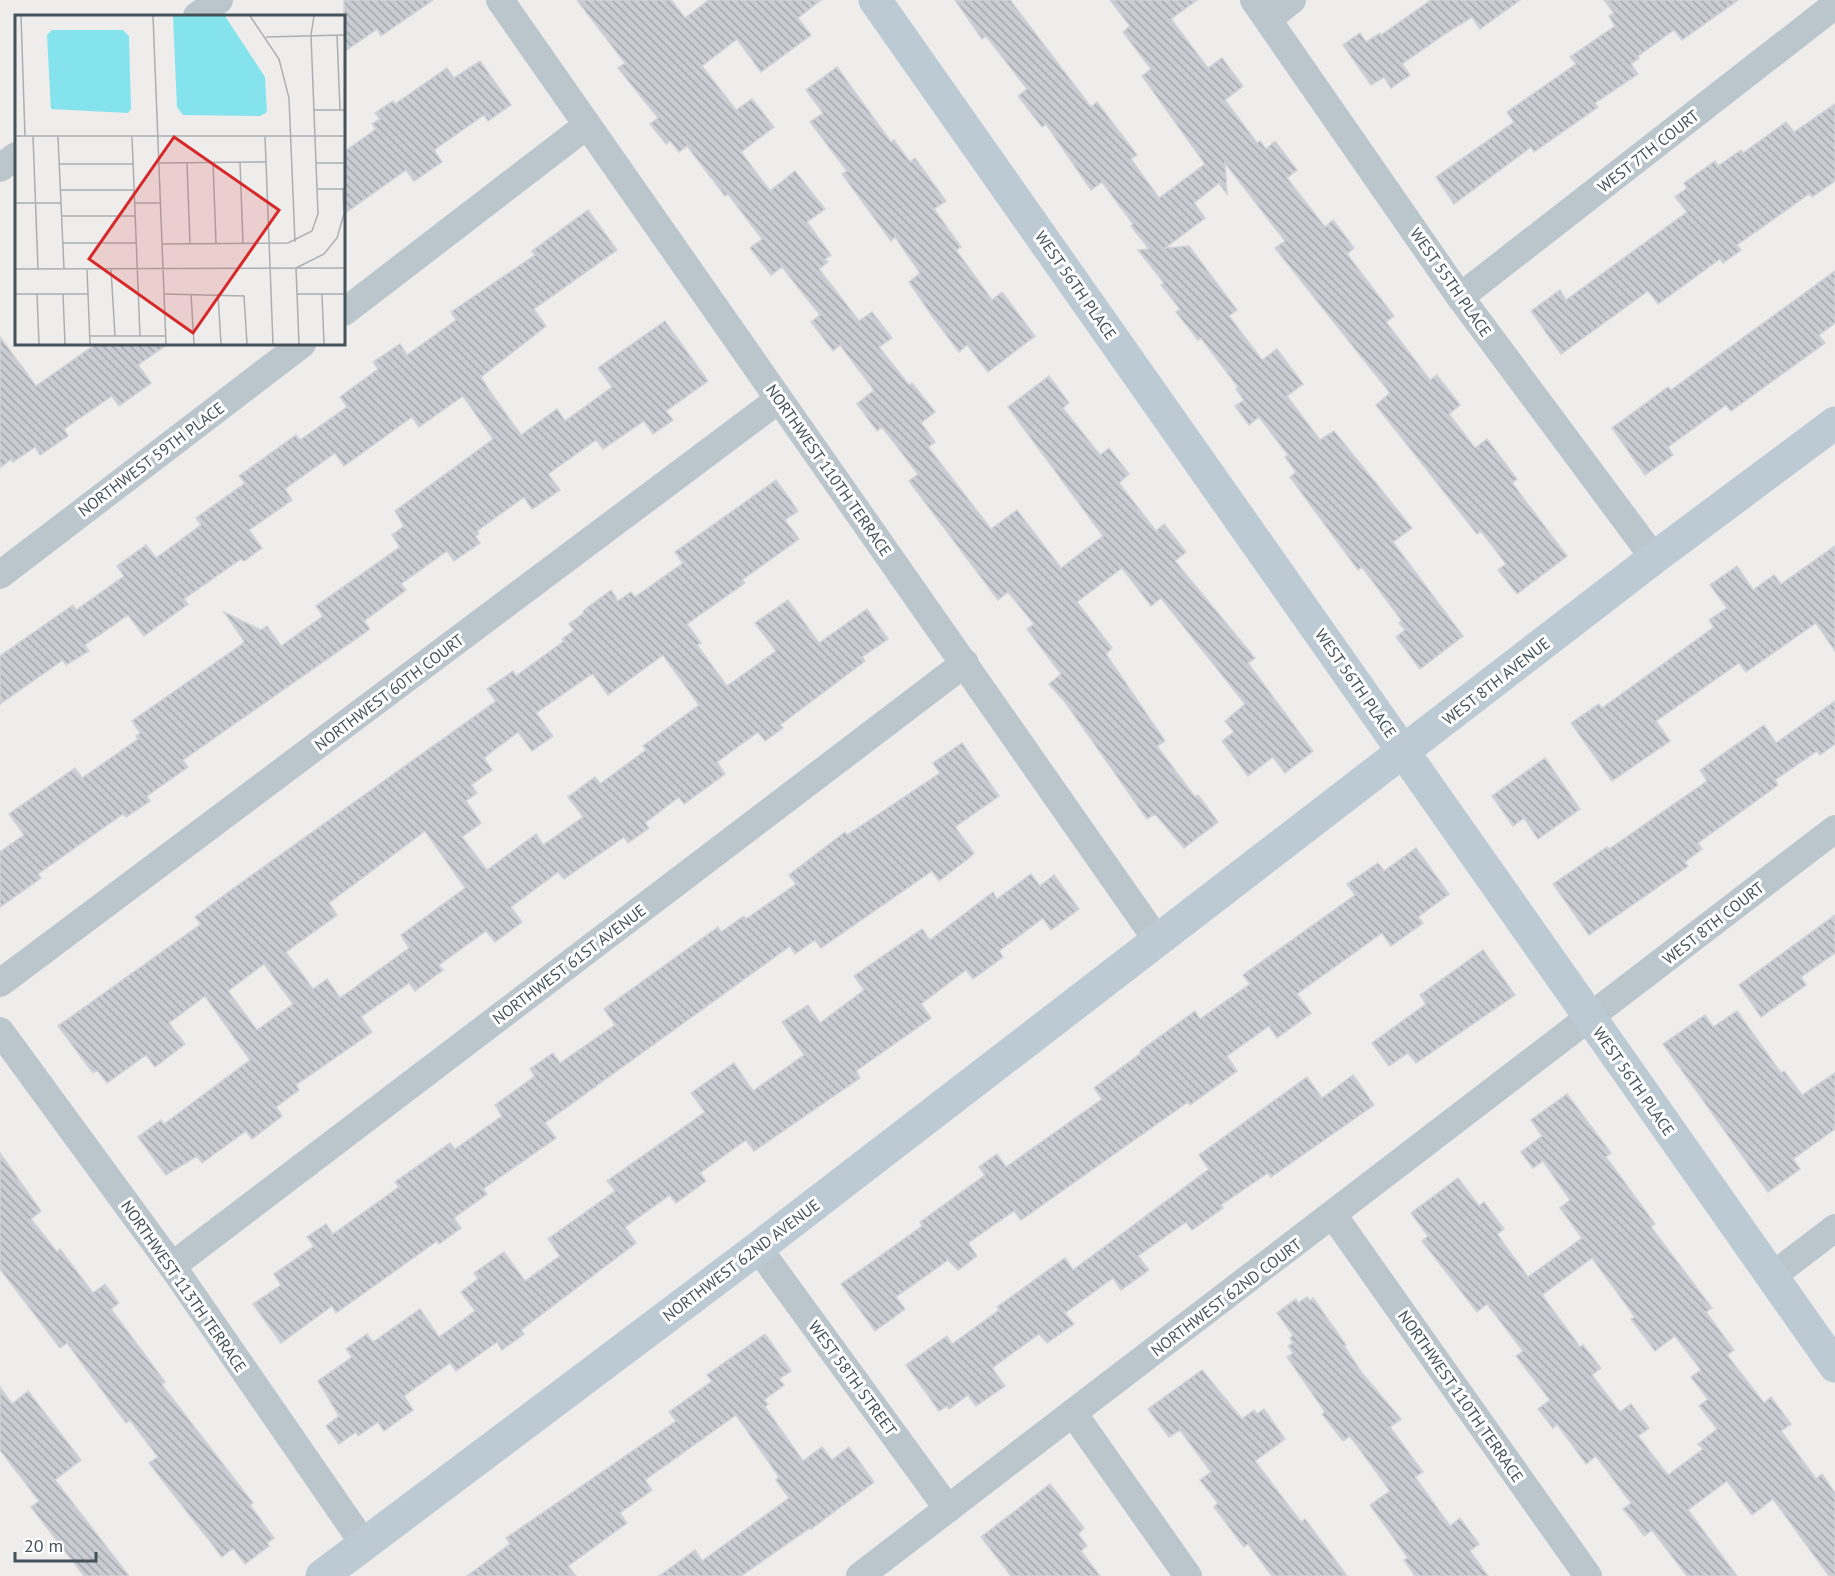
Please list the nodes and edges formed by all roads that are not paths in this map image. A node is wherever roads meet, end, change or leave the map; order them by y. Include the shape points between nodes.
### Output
1 (219, 0) edge
2 (500, 0) edge
3 (875, 0) edge
4 (1292, 0) edge
5 (1835, 5) edge
6 (1261, 9) edge
7 (198, 15) edge
8 (586, 126) junction
9 (15, 157) edge
10 (0, 168) edge
11 (1460, 297) junction
12 (345, 311) edge
13 (301, 345) edge
14 (778, 400) junction
15 (1835, 423) edge
16 (1654, 558) junction
17 (0, 575) edge
18 (965, 663) junction
19 (1405, 752) junction
20 (1835, 829) edge
21 (1157, 940) junction
22 (0, 983) edge
23 (1590, 1017) junction
24 (0, 1031) edge
25 (1333, 1215) junction
26 (1835, 1228) edge
27 (758, 1248) junction
28 (172, 1266) junction
29 (1771, 1277) junction
30 (1835, 1366) edge
31 (1073, 1413) junction
32 (948, 1509) junction
33 (364, 1544) junction
34 (322, 1576) edge
35 (860, 1576) edge
36 (1188, 1576) edge
37 (1588, 1576) edge

1 - 7 street
2 - 8 street, NORTHWEST 110TH TERRACE
3 - 19 street, WEST 56TH PLACE
4 - 6 street
5 - 11 street, WEST 7TH COURT
6 - 11 street, WEST 55TH PLACE
8 - 12 street
8 - 14 street, NORTHWEST 110TH TERRACE
9 - 10 street
11 - 16 street, WEST 55TH PLACE
13 - 17 street, NORTHWEST 59TH PLACE
14 - 18 street, NORTHWEST 110TH TERRACE
14 - 22 street, NORTHWEST 60TH COURT
15 - 16 street, WEST 8TH AVENUE
16 - 19 street, WEST 8TH AVENUE
18 - 21 street, NORTHWEST 110TH TERRACE
18 - 28 street, NORTHWEST 61ST AVENUE
19 - 21 street, WEST 8TH AVENUE
19 - 23 street, WEST 56TH PLACE
20 - 23 street, WEST 8TH COURT
21 - 27 street, NORTHWEST 62ND AVENUE
23 - 25 street, NORTHWEST 62ND COURT
23 - 29 street, WEST 56TH PLACE
24 - 28 street, NORTHWEST 113TH TERRACE
25 - 31 street, NORTHWEST 62ND COURT
25 - 37 street, NORTHWEST 110TH TERRACE
26 - 29 street
27 - 32 street, WEST 58TH STREET
27 - 33 street, NORTHWEST 62ND AVENUE
28 - 33 street, NORTHWEST 113TH TERRACE
29 - 30 street, WEST 56TH PLACE
31 - 32 street, NORTHWEST 62ND COURT
31 - 36 street
32 - 35 street, NORTHWEST 62ND COURT
33 - 34 street, NORTHWEST 62ND AVENUE

